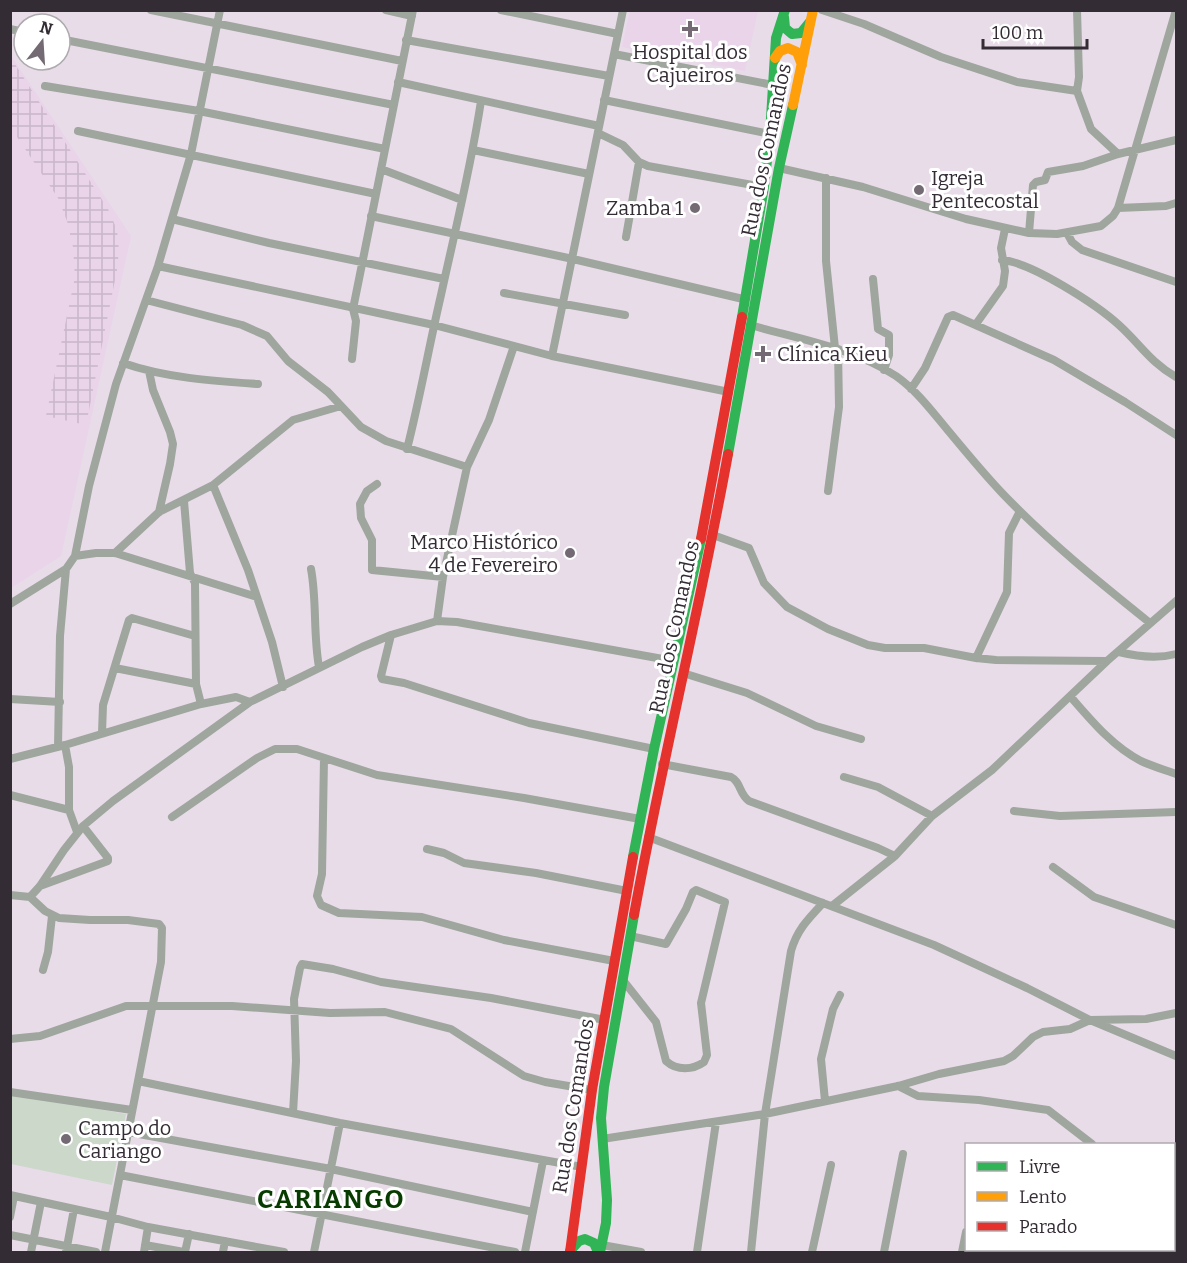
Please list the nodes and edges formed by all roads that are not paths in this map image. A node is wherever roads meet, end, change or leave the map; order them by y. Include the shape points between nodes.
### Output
1 (150, 10) edge
2 (220, 10) edge
3 (386, 10) edge
4 (501, 10) edge
5 (623, 10) edge
6 (785, 10) edge
7 (822, 10) edge
8 (1077, 10) edge
9 (1176, 10) edge
10 (412, 13) edge
11 (812, 14) edge
12 (217, 24) junction
13 (618, 34) junction
14 (406, 40) junction
15 (72, 41) edge
16 (614, 54) junction
17 (402, 61) junction
18 (773, 62) junction
19 (802, 65) junction
20 (209, 68) junction
21 (609, 76) junction
22 (398, 82) junction
23 (772, 84) junction
24 (45, 86) dead end
25 (1077, 91) junction
26 (604, 100) junction
27 (481, 101) junction
28 (394, 105) junction
29 (199, 111) junction
30 (598, 130) junction
31 (78, 131) dead end
32 (770, 134) junction
33 (1176, 140) edge
34 (385, 149) junction
35 (473, 150) junction
36 (1135, 150) junction
37 (191, 154) junction
38 (1118, 154) junction
39 (639, 162) junction
40 (779, 168) junction
41 (381, 169) junction
42 (589, 174) junction
43 (826, 178) junction
44 (764, 187) junction
45 (376, 194) junction
46 (462, 200) junction
47 (1176, 203) edge
48 (1118, 208) junction
49 (371, 216) junction
50 (172, 219) junction
51 (1005, 229) junction
52 (1029, 232) junction
53 (455, 233) junction
54 (1067, 233) junction
55 (626, 237) dead end
56 (573, 259) junction
57 (1002, 260) junction
58 (362, 262) junction
59 (158, 266) junction
60 (444, 279) junction
61 (873, 279) dead end
62 (1176, 282) edge
63 (504, 292) dead end
64 (743, 299) junction
65 (146, 300) junction
66 (562, 303) junction
67 (353, 309) junction
68 (625, 315) dead end
69 (976, 324) junction
70 (434, 325) junction
71 (750, 325) junction
72 (514, 346) junction
73 (836, 349) junction
74 (552, 356) junction
75 (352, 359) dead end
76 (123, 363) junction
77 (884, 370) junction
78 (149, 371) junction
79 (1176, 377) edge
80 (258, 384) dead end
81 (911, 388) junction
82 (729, 392) junction
83 (341, 406) junction
84 (1176, 435) edge
85 (407, 449) junction
86 (467, 467) junction
87 (377, 484) dead end
88 (213, 485) junction
89 (828, 491) dead end
90 (184, 501) junction
91 (1020, 511) junction
92 (159, 512) junction
93 (713, 535) junction
94 (115, 553) junction
95 (75, 556) junction
96 (311, 568) dead end
97 (66, 569) junction
98 (443, 577) junction
99 (193, 578) junction
100 (256, 597) junction
101 (1176, 601) edge
102 (10, 604) edge
103 (438, 621) junction
104 (1150, 623) junction
105 (391, 635) junction
106 (195, 636) junction
107 (1119, 652) junction
108 (1176, 654) edge
109 (976, 658) junction
110 (674, 661) junction
111 (1107, 661) junction
112 (319, 667) junction
113 (115, 668) junction
114 (683, 673) junction
115 (196, 684) junction
116 (283, 687) junction
117 (1070, 696) junction
118 (10, 699) edge
119 (60, 702) junction
120 (250, 702) junction
121 (201, 704) junction
122 (102, 733) junction
123 (861, 739) dead end
124 (61, 746) junction
125 (654, 748) junction
126 (324, 758) junction
127 (10, 759) edge
128 (662, 764) junction
129 (1176, 774) edge
130 (844, 777) dead end
131 (10, 795) edge
132 (69, 810) junction
133 (1014, 811) dead end
134 (1176, 812) edge
135 (932, 816) junction
136 (172, 817) dead end
137 (640, 819) junction
138 (80, 829) junction
139 (648, 837) junction
140 (427, 849) dead end
141 (895, 856) junction
142 (1053, 867) dead end
143 (40, 886) junction
144 (627, 891) junction
145 (10, 895) edge
146 (30, 897) junction
147 (823, 903) junction
148 (832, 906) junction
149 (52, 916) junction
150 (1176, 925) edge
151 (630, 936) junction
152 (614, 962) junction
153 (43, 970) dead end
154 (622, 979) junction
155 (840, 995) dead end
156 (152, 1006) junction
157 (294, 1011) junction
158 (1176, 1013) edge
159 (605, 1020) junction
160 (1090, 1020) junction
161 (10, 1039) edge
162 (1176, 1056) edge
163 (138, 1081) junction
164 (898, 1086) junction
165 (592, 1090) junction
166 (10, 1092) edge
167 (825, 1101) junction
168 (132, 1110) junction
169 (293, 1113) junction
170 (765, 1114) junction
171 (716, 1122) junction
172 (340, 1123) junction
173 (128, 1132) junction
174 (602, 1139) junction
175 (1091, 1143) edge
176 (903, 1154) dead end
177 (543, 1161) junction
178 (831, 1165) dead end
179 (582, 1167) junction
180 (331, 1169) junction
181 (120, 1175) junction
182 (12, 1196) edge
183 (41, 1202) junction
184 (74, 1209) junction
185 (533, 1212) junction
186 (321, 1214) junction
187 (10, 1217) edge
188 (111, 1217) junction
189 (148, 1227) junction
190 (189, 1234) junction
191 (10, 1235) edge
192 (965, 1237) edge
193 (33, 1240) junction
194 (225, 1241) junction
195 (145, 1249) edge
196 (66, 1250) edge
197 (259, 1250) edge
198 (600, 1250) edge
199 (31, 1252) edge
200 (96, 1252) edge
201 (105, 1252) edge
202 (185, 1252) edge
203 (223, 1252) edge
204 (284, 1252) edge
205 (314, 1252) edge
206 (515, 1252) edge
207 (525, 1252) edge
208 (570, 1252) edge
209 (641, 1252) edge
210 (697, 1252) edge
211 (751, 1252) edge
212 (812, 1252) edge
213 (884, 1252) edge
214 (962, 1252) edge

1 - 12 street
2 - 12 street
3 - 10 street
4 - 13 street
5 - 13 street
6 - 11 main road via 785,28 792,34 801,33
6 - 18 main road, Rua dos Comandos
7 - 25 street via 1017,82
8 - 25 street
9 - 36 street
10 - 14 street
11 - 19 main road, Rua dos Comandos
12 - 17 street
12 - 20 street
13 - 16 street
14 - 17 street
14 - 21 street
15 - 20 street
16 - 21 street
16 - 23 street
17 - 22 street
18 - 19 main road via 780,51 788,48 797,52
18 - 23 main road, Rua dos Comandos
19 - 40 main road, Rua dos Comandos
20 - 28 street
20 - 29 street
21 - 26 street
22 - 27 street
22 - 28 street
23 - 32 main road, Rua dos Comandos
24 - 29 street
25 - 38 street via 1092,129
26 - 30 street
26 - 32 street
27 - 30 street
27 - 35 street
28 - 34 street
29 - 34 street
29 - 37 street
30 - 39 street via 628,148
30 - 42 street
31 - 37 street
32 - 44 main road, Rua dos Comandos
33 - 36 street
34 - 41 street
35 - 42 street
35 - 46 street
36 - 38 street
36 - 48 street
37 - 45 street
37 - 50 street
38 - 52 street via 1048,172 1045,180 1034,183
39 - 44 street
39 - 55 street
40 - 43 street
40 - 71 main road, Rua dos Comandos
41 - 45 street
41 - 46 street
42 - 56 street
43 - 51 street
43 - 73 street via 826,261
44 - 64 main road, Rua dos Comandos
45 - 49 street
46 - 53 street
47 - 48 street via 1167,207
48 - 54 street via 1101,226
49 - 53 street
49 - 58 street
50 - 58 street
50 - 59 street
51 - 52 street
51 - 57 street via 1000,248
52 - 54 street
53 - 56 street
53 - 60 street
54 - 62 street via 1082,250
56 - 64 street
56 - 66 street
57 - 69 street via 1003,286
57 - 79 street via 1031,268 1107,315 1150,359
58 - 60 street
58 - 67 street
59 - 65 street
59 - 67 street
60 - 70 street
61 - 77 street via 878,329 889,335
63 - 66 street
64 - 82 main road, Rua dos Comandos
65 - 76 street
65 - 83 street via 243,325 267,336 288,361
66 - 68 street
66 - 74 street
67 - 70 street
67 - 75 street via 356,321
69 - 81 street via 957,316 948,317 925,368
69 - 84 street via 1054,360
70 - 72 street
70 - 85 street
71 - 73 street
71 - 93 main road, Rua dos Comandos
72 - 74 street
72 - 86 street via 489,420
73 - 77 street
73 - 89 street via 839,407
74 - 82 street
76 - 78 street
76 - 95 street via 89,486
77 - 81 street
78 - 80 street
78 - 92 street via 173,444
81 - 91 street
82 - 110 main road, Rua dos Comandos
83 - 85 street via 361,428
83 - 88 street via 293,420
85 - 86 street
86 - 98 street
87 - 98 street via 367,491 360,504 361,518 372,540 372,570
88 - 90 street
88 - 100 street
90 - 92 street
90 - 99 street
91 - 104 street
91 - 109 street via 1008,533 1007,592
92 - 94 street
93 - 109 street via 749,548 773,595 828,629 868,645 924,648
93 - 114 main road, Rua dos Comandos
94 - 95 street
94 - 99 street
95 - 97 street
96 - 112 street
97 - 102 street
97 - 119 street
98 - 103 street
99 - 100 street
99 - 106 street
100 - 116 street
101 - 104 street
103 - 105 street
103 - 110 street
104 - 107 street
105 - 112 street
105 - 125 street via 382,679 529,723
106 - 113 street via 131,619
106 - 115 street
107 - 108 street via 1152,657
107 - 111 street
109 - 111 street
110 - 125 main road, Rua dos Comandos
111 - 117 street
112 - 116 street
113 - 115 street
113 - 122 street via 102,710
114 - 123 street via 747,693 816,726
114 - 128 main road, Rua dos Comandos
115 - 121 street
116 - 120 street
117 - 129 street via 1099,729 1128,753
117 - 135 street via 992,770
118 - 119 street
119 - 124 street
120 - 121 street via 236,697
120 - 138 street
121 - 122 street
122 - 124 street
124 - 127 street
124 - 132 street via 69,767
125 - 137 main road, Rua dos Comandos
126 - 136 street via 297,749 275,749
126 - 137 street via 377,775
126 - 152 street via 322,874 317,896 326,909 339,913 422,916 497,938
128 - 139 main road, Rua dos Comandos
128 - 141 street via 730,777 737,781 749,801
130 - 135 street via 886,790
131 - 132 street
132 - 138 street
133 - 134 street via 1060,816
135 - 141 street
137 - 144 main road, Rua dos Comandos
138 - 143 street
138 - 143 street via 108,861
139 - 147 street
139 - 151 main road, Rua dos Comandos
140 - 144 street via 464,863
141 - 148 street
142 - 150 street via 1094,897
143 - 146 street
144 - 152 main road, Rua dos Comandos
145 - 146 street
146 - 149 street
147 - 148 street
147 - 170 street via 795,936
148 - 160 street via 934,945
149 - 153 street
149 - 156 street via 160,925 162,948
151 - 154 main road, Rua dos Comandos
151 - 154 street via 666,944 696,890 725,902 701,1003 707,1055 704,1062 684,1068 666,1061 656,1022
152 - 159 main road, Rua dos Comandos
154 - 174 main road, Rua dos Comandos via 604,1087
155 - 167 street via 821,1059
156 - 157 street
156 - 161 street via 123,1007 40,1036
156 - 163 street
157 - 159 street via 300,968 305,963 381,982
157 - 165 street via 385,1012 445,1027 524,1076
157 - 169 street
158 - 160 street via 1146,1019
159 - 165 main road, Rua dos Comandos
160 - 162 street
160 - 164 street via 1070,1029 1037,1034 1004,1061
163 - 168 street
163 - 169 street
164 - 167 street
164 - 175 street via 918,1096 1048,1110
165 - 179 main road, Rua dos Comandos
166 - 168 street
167 - 170 street
168 - 173 street
169 - 172 street
170 - 171 street
170 - 211 street
171 - 174 street
171 - 210 street
172 - 177 street
172 - 180 street
173 - 180 street
173 - 181 street
174 - 198 main road, Rua dos Comandos via 607,1200
176 - 213 street
177 - 179 street
177 - 185 street
178 - 212 street
179 - 208 main road, Rua dos Comandos
180 - 185 street
180 - 186 street
181 - 186 street
181 - 188 street
182 - 183 street
182 - 187 street
183 - 184 street
183 - 193 street
184 - 188 street
184 - 196 street
185 - 207 street
186 - 205 street
186 - 206 street
188 - 189 street
188 - 201 street
189 - 190 street
189 - 195 street
190 - 194 street
190 - 202 street
191 - 193 street
192 - 214 street
193 - 196 street
193 - 199 street
194 - 197 street
194 - 203 street
195 - 202 street
196 - 200 street
197 - 204 street
198 - 208 main road via 585,1239
198 - 209 street

